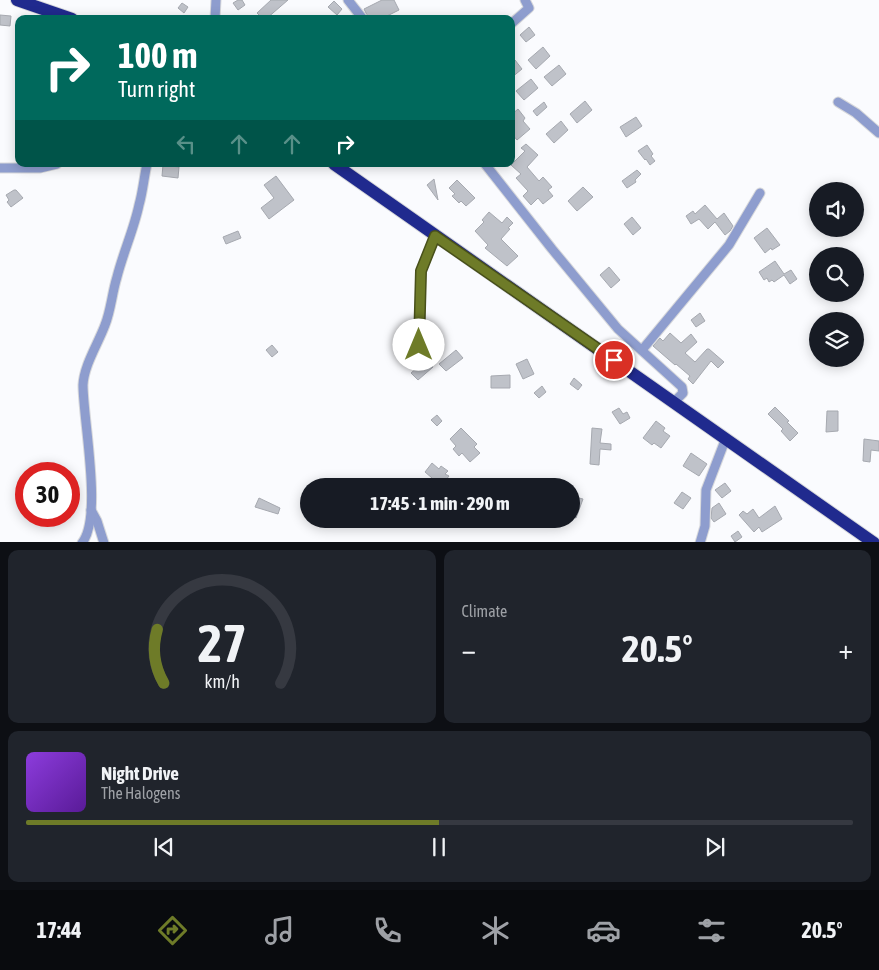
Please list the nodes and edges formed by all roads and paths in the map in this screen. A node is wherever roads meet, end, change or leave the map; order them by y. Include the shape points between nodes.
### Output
1 (17, 0) edge
2 (216, 0) edge
3 (348, 0) edge
4 (525, 0) edge
5 (60, 15) edge
6 (215, 15) edge
7 (361, 15) edge
8 (515, 21) edge
9 (838, 102) dead end
10 (879, 132) edge
11 (44, 167) edge
12 (146, 167) edge
13 (338, 167) edge
14 (487, 167) edge
15 (0, 168) edge
16 (760, 193) dead end
17 (435, 236) junction
18 (419, 345) dead end
19 (642, 350) junction
20 (674, 402) junction
21 (726, 438) junction
22 (91, 510) junction
23 (82, 542) edge
24 (104, 542) edge
25 (700, 542) edge
26 (874, 542) edge

1 - 5 highway
2 - 6 street
3 - 7 street
4 - 8 street via 529,8
9 - 10 street
11 - 15 street
12 - 22 street via 139,206 105,325 84,378
13 - 17 highway
14 - 19 street via 610,320
16 - 19 street via 729,245
17 - 18 street via 421,271
17 - 20 highway
19 - 20 street via 683,388 683,393
20 - 21 highway
21 - 25 street via 706,490 705,526
21 - 26 highway
22 - 23 street via 87,536
22 - 24 street

